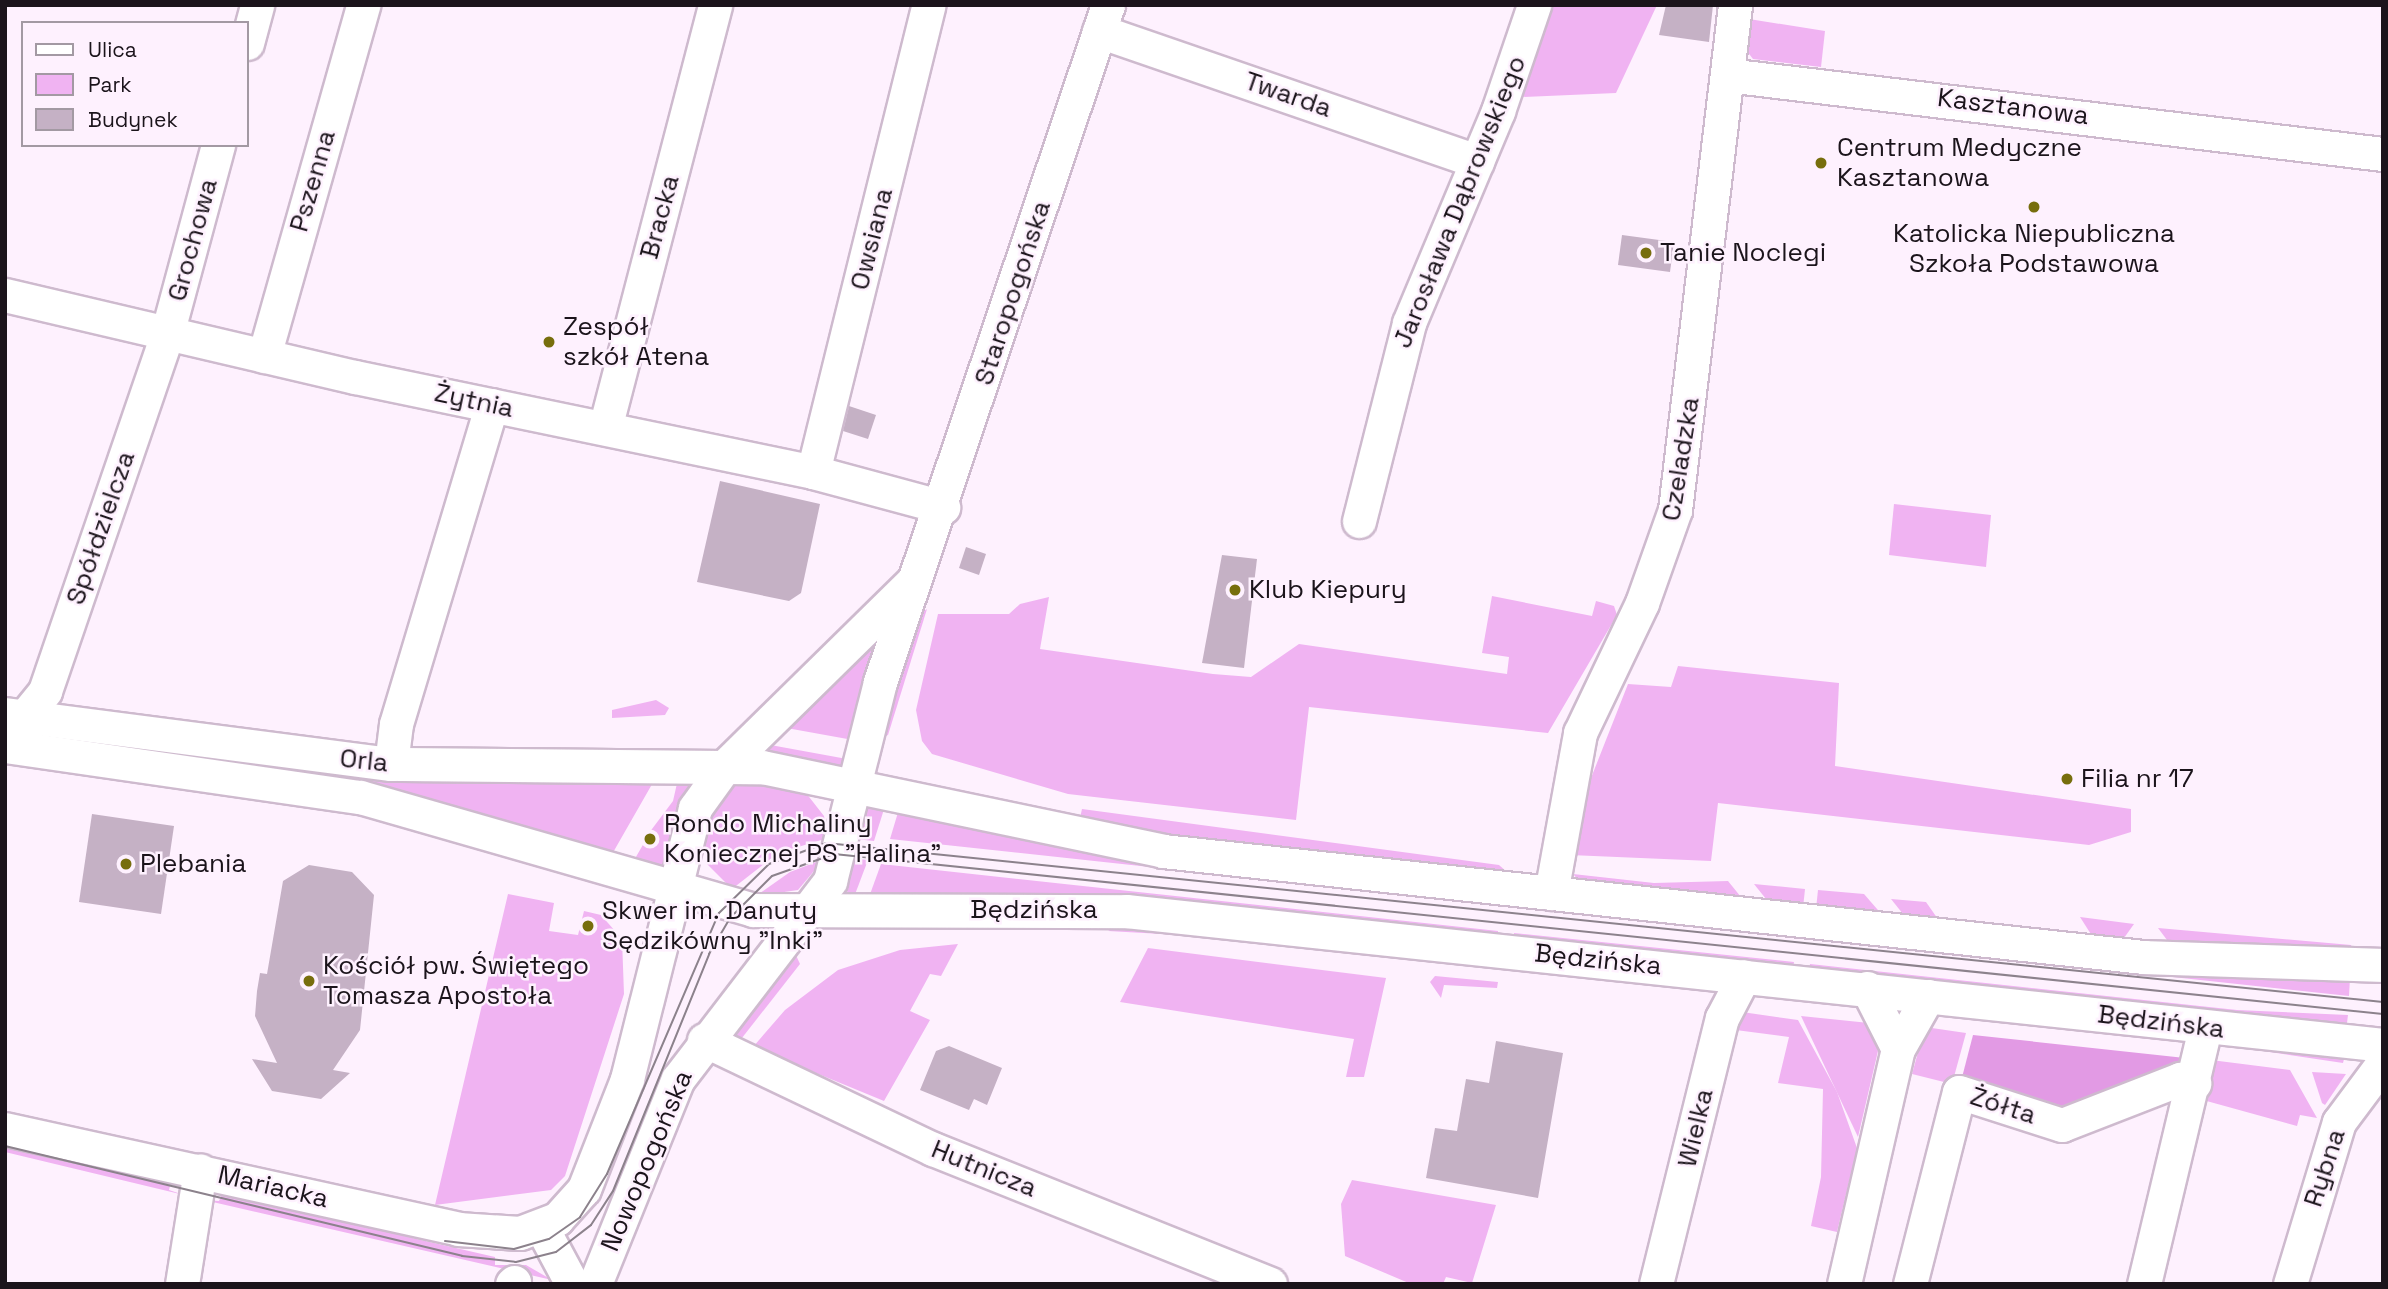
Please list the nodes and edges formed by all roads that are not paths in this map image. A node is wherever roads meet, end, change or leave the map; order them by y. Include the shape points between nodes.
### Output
1 (257, 5) edge
2 (363, 5) edge
3 (715, 5) edge
4 (929, 5) edge
5 (1534, 5) edge
6 (1735, 5) edge
7 (1103, 18) edge
8 (248, 39) edge
9 (1727, 75) junction
10 (217, 147) edge
11 (2383, 154) edge
12 (1477, 161) junction
13 (5, 295) edge
14 (167, 334) junction
15 (264, 356) junction
16 (492, 405) junction
17 (605, 428) junction
18 (813, 472) junction
19 (943, 507) junction
20 (1359, 521) dead end
21 (916, 579) junction
22 (15, 715) edge
23 (5, 746) edge
24 (391, 764) junction
25 (726, 765) junction
26 (854, 784) junction
27 (675, 889) junction
28 (1551, 893) junction
29 (811, 911) junction
30 (2383, 965) edge
31 (1744, 976) junction
32 (1867, 988) junction
33 (1928, 996) junction
34 (2205, 1027) junction
35 (704, 1040) junction
36 (2383, 1045) edge
37 (1898, 1049) junction
38 (2383, 1063) edge
39 (2194, 1083) junction
40 (5, 1129) edge
41 (200, 1170) junction
42 (542, 1228) junction
43 (181, 1284) edge
44 (572, 1284) edge
45 (596, 1284) edge
46 (1270, 1284) edge
47 (1656, 1284) edge
48 (1844, 1284) edge
49 (1910, 1284) edge
50 (2144, 1284) edge
51 (2290, 1284) edge

1 - 8 street
2 - 15 street, Pszenna
3 - 17 street, Bracka
4 - 18 street, Owsiana
5 - 12 street, Jarosława Dąbrowskiego
6 - 9 street, Czeladzka
7 - 12 street, Twarda
7 - 19 street, Staropogońska
9 - 11 street, Kasztanowa
9 - 28 street, Czeladzka via 1675,510 1642,603 1580,733
10 - 14 street, Grochowa
12 - 20 street, Jarosława Dąbrowskiego via 1409,323
13 - 14 street, Żytnia
14 - 15 street, Żytnia
14 - 22 street, Spółdzielcza via 45,691
15 - 16 street, Żytnia
16 - 17 street, Żytnia
16 - 24 street via 397,724
17 - 18 street, Żytnia
18 - 19 street, Żytnia
19 - 21 street, Staropogońska
21 - 25 street, Staropogońska
21 - 26 street, Staropogońska
22 - 24 street, Orla
23 - 27 street, Orla via 360,797
24 - 25 street, Orla via 479,770
25 - 26 street, Orla
25 - 27 street, Nowopogońska via 695,808
26 - 28 street via 1083,839
26 - 29 street, Nowopogońska via 840,854
27 - 29 street, Orla via 753,910
27 - 42 street, Nowopogońska via 642,1028 602,1149 573,1206
28 - 30 street via 2143,957
29 - 31 street, Będzińska via 1126,911
29 - 35 street, Nowopogońska
31 - 32 street, Będzińska
31 - 47 street, Wielka via 1722,1018
32 - 33 street, Będzińska
32 - 37 street
33 - 34 street, Będzińska
33 - 37 street
34 - 36 street, Będzińska
34 - 39 street
35 - 45 street, Nowopogońska via 678,1079
35 - 46 street, Hutnicza via 933,1149
37 - 48 street
38 - 51 street, Rybna via 2339,1122
39 - 49 street, Żółta via 2180,1079 2062,1125 1959,1092
39 - 50 street
40 - 41 street, Mariacka
41 - 42 street, Mariacka via 491,1235
41 - 43 street
42 - 44 street

